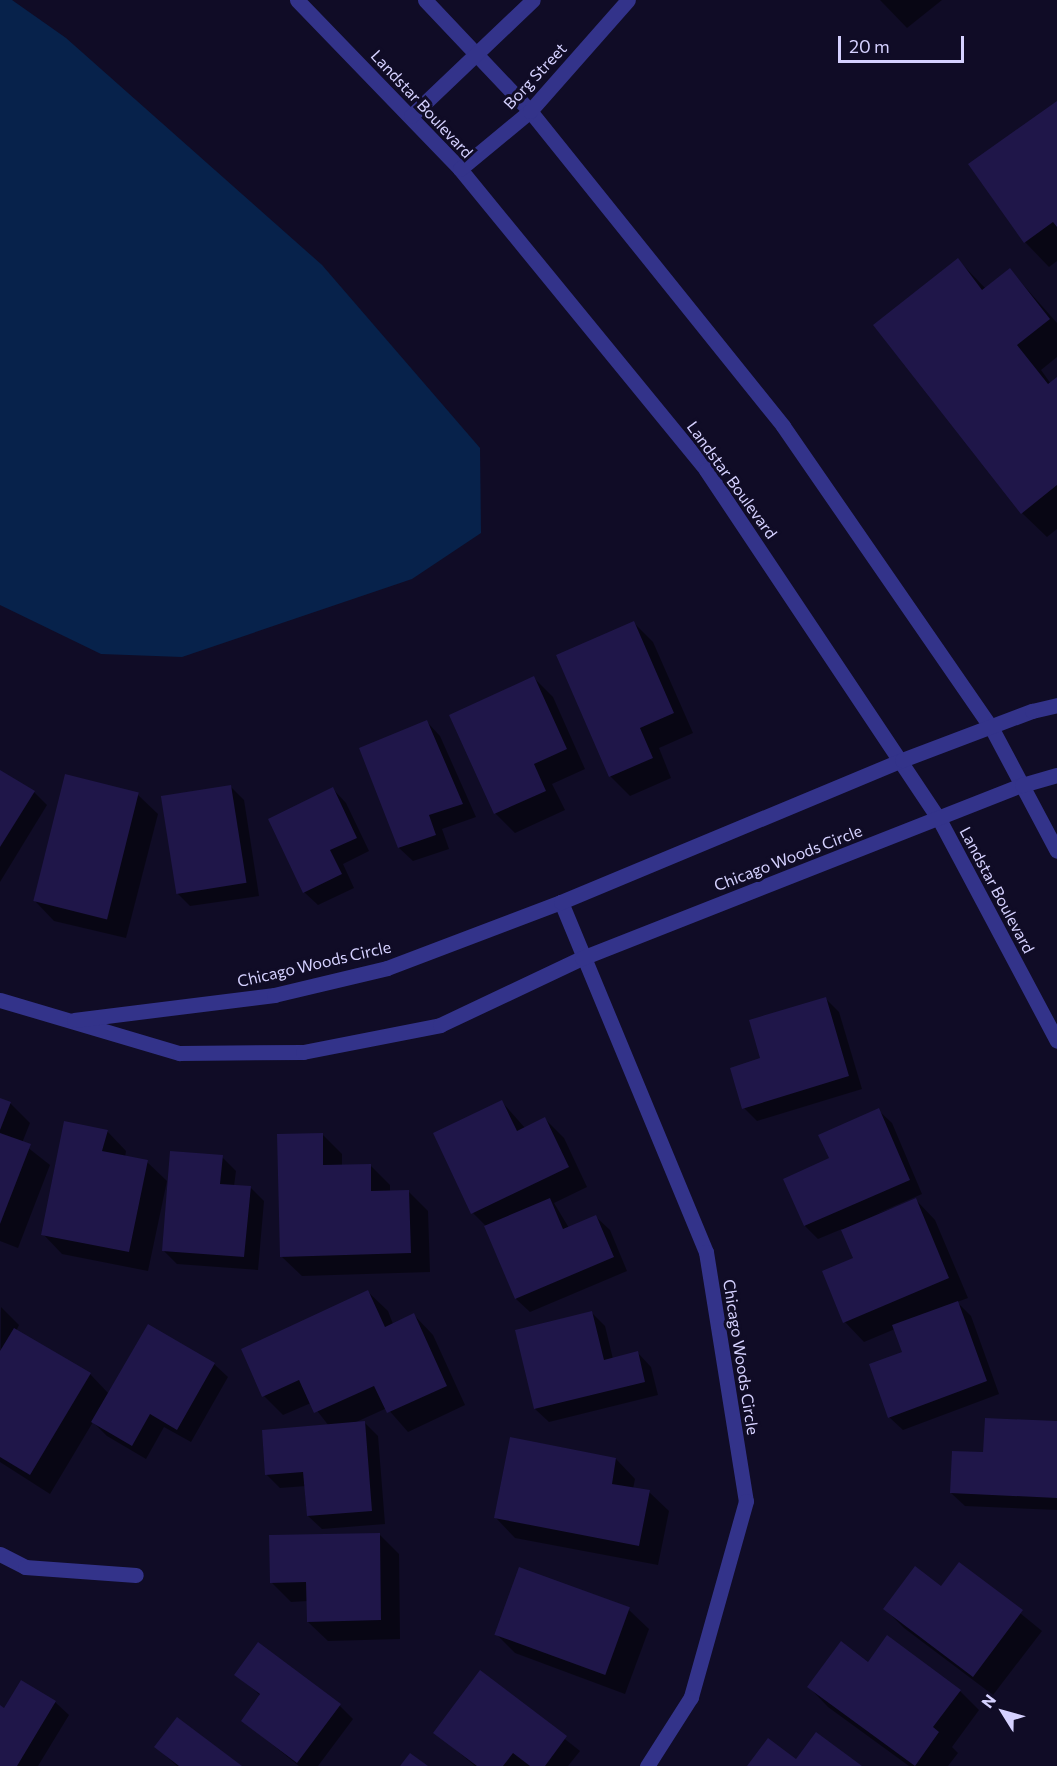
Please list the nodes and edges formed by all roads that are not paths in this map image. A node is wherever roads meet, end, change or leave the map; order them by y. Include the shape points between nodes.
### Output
1 (297, 0) edge
2 (425, 0) edge
3 (533, 0) edge
4 (628, 0) edge
5 (477, 54) junction
6 (530, 111) junction
7 (411, 116) junction
8 (460, 169) junction
9 (1057, 705) edge
10 (991, 727) junction
11 (902, 760) junction
12 (1057, 775) edge
13 (1022, 785) junction
14 (939, 819) junction
15 (1057, 851) edge
16 (561, 902) junction
17 (582, 958) junction
18 (0, 1000) edge
19 (66, 1022) junction
20 (1057, 1041) edge
21 (0, 1554) edge
22 (136, 1575) dead end
23 (647, 1766) edge

1 - 7 street, Landstar Boulevard
2 - 5 street
3 - 5 street
4 - 6 street, Borg Street
5 - 6 street
5 - 7 street
6 - 8 street, Borg Street
6 - 10 street via 783,426
7 - 8 street, Landstar Boulevard
8 - 11 street, Landstar Boulevard via 706,470
9 - 10 street, Chicago Woods Circle
10 - 11 street, Chicago Woods Circle
10 - 13 street
11 - 14 street, Landstar Boulevard
11 - 16 street, Chicago Woods Circle
12 - 13 street, Chicago Woods Circle
13 - 14 street, Chicago Woods Circle
13 - 15 street
14 - 17 street, Chicago Woods Circle
14 - 20 street, Landstar Boulevard
16 - 17 street, Chicago Woods Circle
16 - 19 street, Chicago Woods Circle via 387,968 285,993
17 - 19 street, Chicago Woods Circle via 440,1025 303,1052 179,1053
17 - 23 street, Chicago Woods Circle via 706,1252 746,1501 691,1697
18 - 19 street, Chicago Woods Circle
21 - 22 street via 25,1567

